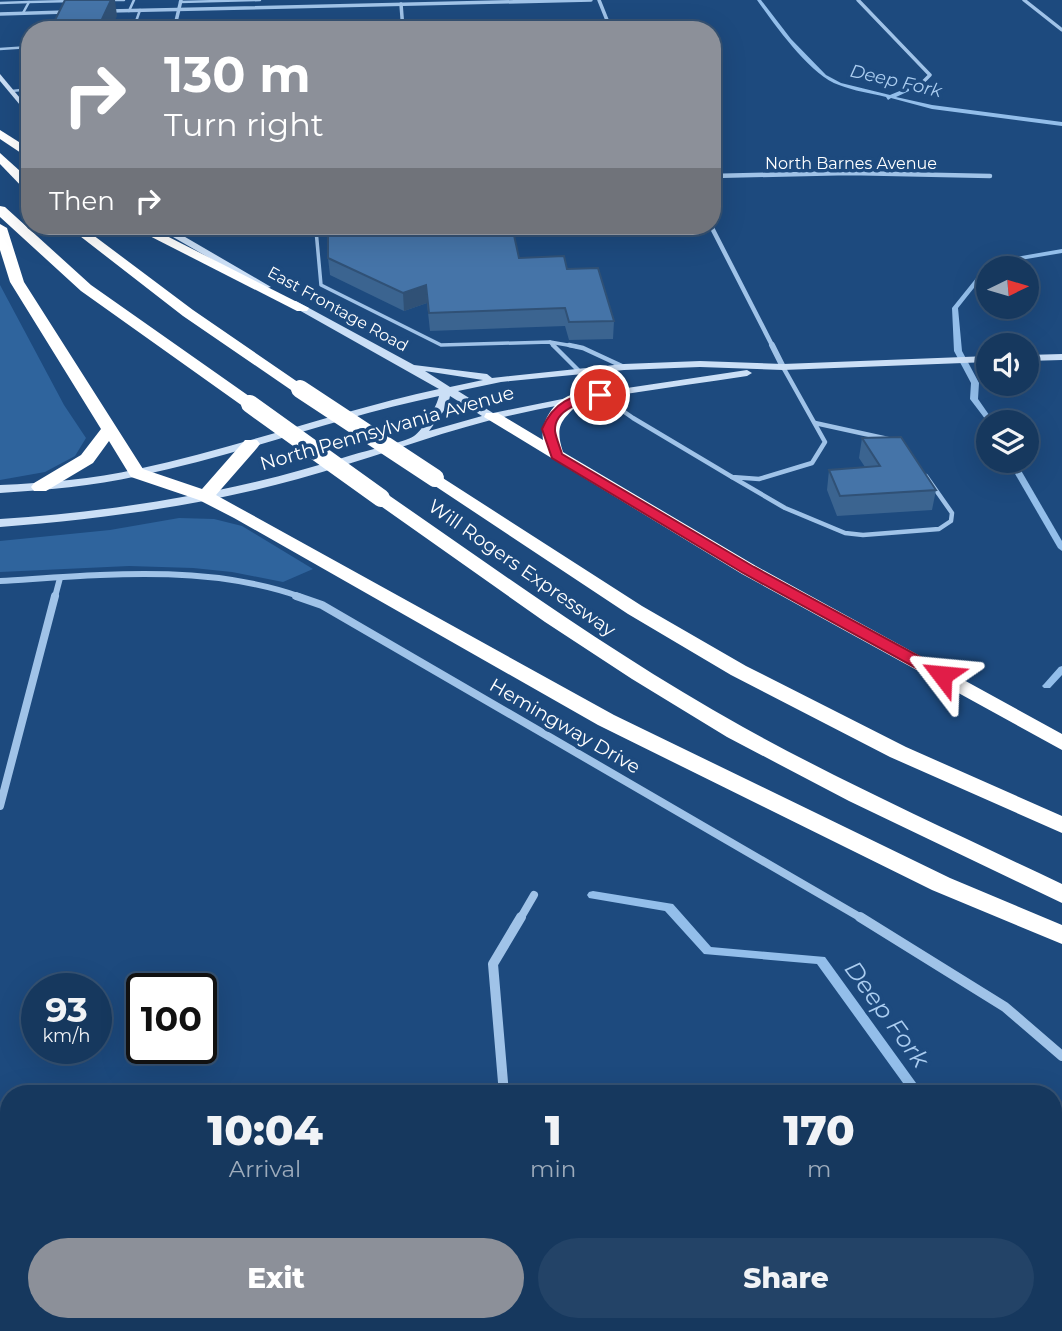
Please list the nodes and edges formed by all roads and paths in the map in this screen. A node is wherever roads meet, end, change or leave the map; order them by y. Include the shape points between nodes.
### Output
1 (124, 0) edge
2 (134, 0) edge
3 (260, 0) edge
4 (591, 0) edge
5 (599, 0) edge
6 (858, 0) edge
7 (1024, 0) edge
8 (45, 1) edge
9 (84, 1) edge
10 (97, 1) edge
11 (181, 1) edge
12 (207, 1) edge
13 (29, 2) junction
14 (0, 3) edge
15 (401, 4) junction
16 (179, 9) junction
17 (140, 10) junction
18 (102, 11) edge
19 (129, 11) junction
20 (76, 12) edge
21 (23, 13) junction
22 (0, 14) edge
23 (136, 21) edge
24 (176, 21) edge
25 (403, 21) edge
26 (607, 21) edge
27 (1062, 30) edge
28 (21, 48) edge
29 (0, 49) edge
30 (0, 76) edge
31 (921, 84) dead end
32 (21, 90) edge
33 (12, 91) junction
34 (21, 101) edge
35 (0, 134) edge
36 (21, 149) edge
37 (0, 157) edge
38 (721, 176) edge
39 (990, 176) dead end
40 (21, 179) edge
41 (0, 210) edge
42 (0, 228) edge
43 (21, 229) edge
44 (28, 235) edge
45 (85, 235) edge
46 (155, 235) edge
47 (176, 235) edge
48 (317, 235) edge
49 (716, 235) edge
50 (302, 308) junction
51 (550, 342) junction
52 (1062, 356) edge
53 (1039, 357) edge
54 (976, 360) edge
55 (409, 366) junction
56 (624, 367) junction
57 (783, 367) junction
58 (579, 371) junction
59 (501, 379) junction
60 (445, 389) junction
61 (600, 395) junction
62 (574, 399) junction
63 (492, 417) junction
64 (815, 423) junction
65 (109, 429) junction
66 (418, 438) junction
67 (900, 443) edge
68 (251, 444) junction
69 (556, 456) junction
70 (923, 472) edge
71 (137, 473) junction
72 (732, 477) junction
73 (40, 487) junction
74 (0, 489) edge
75 (205, 496) junction
76 (0, 523) edge
77 (60, 578) junction
78 (0, 581) edge
79 (1062, 743) edge
80 (0, 806) edge
81 (1062, 825) edge
82 (1062, 894) edge
83 (534, 895) dead end
84 (1062, 935) edge
85 (1062, 1056) edge
86 (503, 1085) edge

1 - 10 lane
2 - 19 lane
3 - 12 lane
4 - 15 street
5 - 26 street
6 - 31 street via 930,75
7 - 27 street
8 - 9 lane
8 - 13 lane
11 - 12 lane
11 - 16 street
13 - 14 lane
13 - 21 lane
15 - 16 street
15 - 25 street
16 - 17 street
16 - 24 street
17 - 19 street
17 - 23 lane
18 - 19 street
20 - 21 street
21 - 22 street
28 - 29 lane
30 - 33 main road
32 - 33 lane
33 - 34 main road
35 - 36 highway
37 - 40 highway
38 - 39 street, North Barnes Avenue
41 - 43 highway, Will Rogers Expressway, bridge
42 - 65 highway via 17,282
44 - 82 highway, Will Rogers Expressway, bridge via 86,288 574,633 735,732
45 - 81 highway, Will Rogers Expressway, bridge via 177,305 636,610 894,751
46 - 50 highway
47 - 50 main road, East Frontage Road
48 - 51 lane via 321,285 441,345
49 - 57 street
50 - 55 main road, East Frontage Road
51 - 56 lane via 583,348
51 - 58 lane
52 - 53 main road
54 - 57 main road, North Pennsylvania Avenue
55 - 59 main road
55 - 60 main road, East Frontage Road
56 - 57 main road, North Pennsylvania Avenue
56 - 58 main road, North Pennsylvania Avenue
57 - 61 main road, North Pennsylvania Avenue
57 - 64 lane
58 - 59 main road, North Pennsylvania Avenue
59 - 60 main road, North Pennsylvania Avenue
60 - 63 main road, East Frontage Road
60 - 66 main road via 443,405
60 - 68 main road, North Pennsylvania Avenue
61 - 62 main road, North Pennsylvania Avenue
61 - 72 lane
62 - 63 main road, North Pennsylvania Avenue
62 - 69 highway via 548,429
63 - 66 main road, North Pennsylvania Avenue
63 - 69 highway
64 - 67 lane
64 - 72 lane via 825,442 812,463 759,479
65 - 71 highway
65 - 73 highway via 87,459
66 - 75 main road, North Pennsylvania Avenue via 292,477
68 - 71 main road, North Pennsylvania Avenue
68 - 75 highway
69 - 79 highway via 749,570
70 - 72 lane via 952,513 951,521 939,529 863,535 845,533 785,508
71 - 73 main road, North Pennsylvania Avenue
71 - 75 highway
73 - 74 main road, North Pennsylvania Avenue
75 - 76 main road, North Pennsylvania Avenue via 122,511
75 - 84 highway via 606,720 929,879
77 - 78 street, Hemingway Drive
77 - 80 street
77 - 85 street, Hemingway Drive via 203,578 290,594 336,611 959,976 1005,1007
83 - 86 street via 494,964

